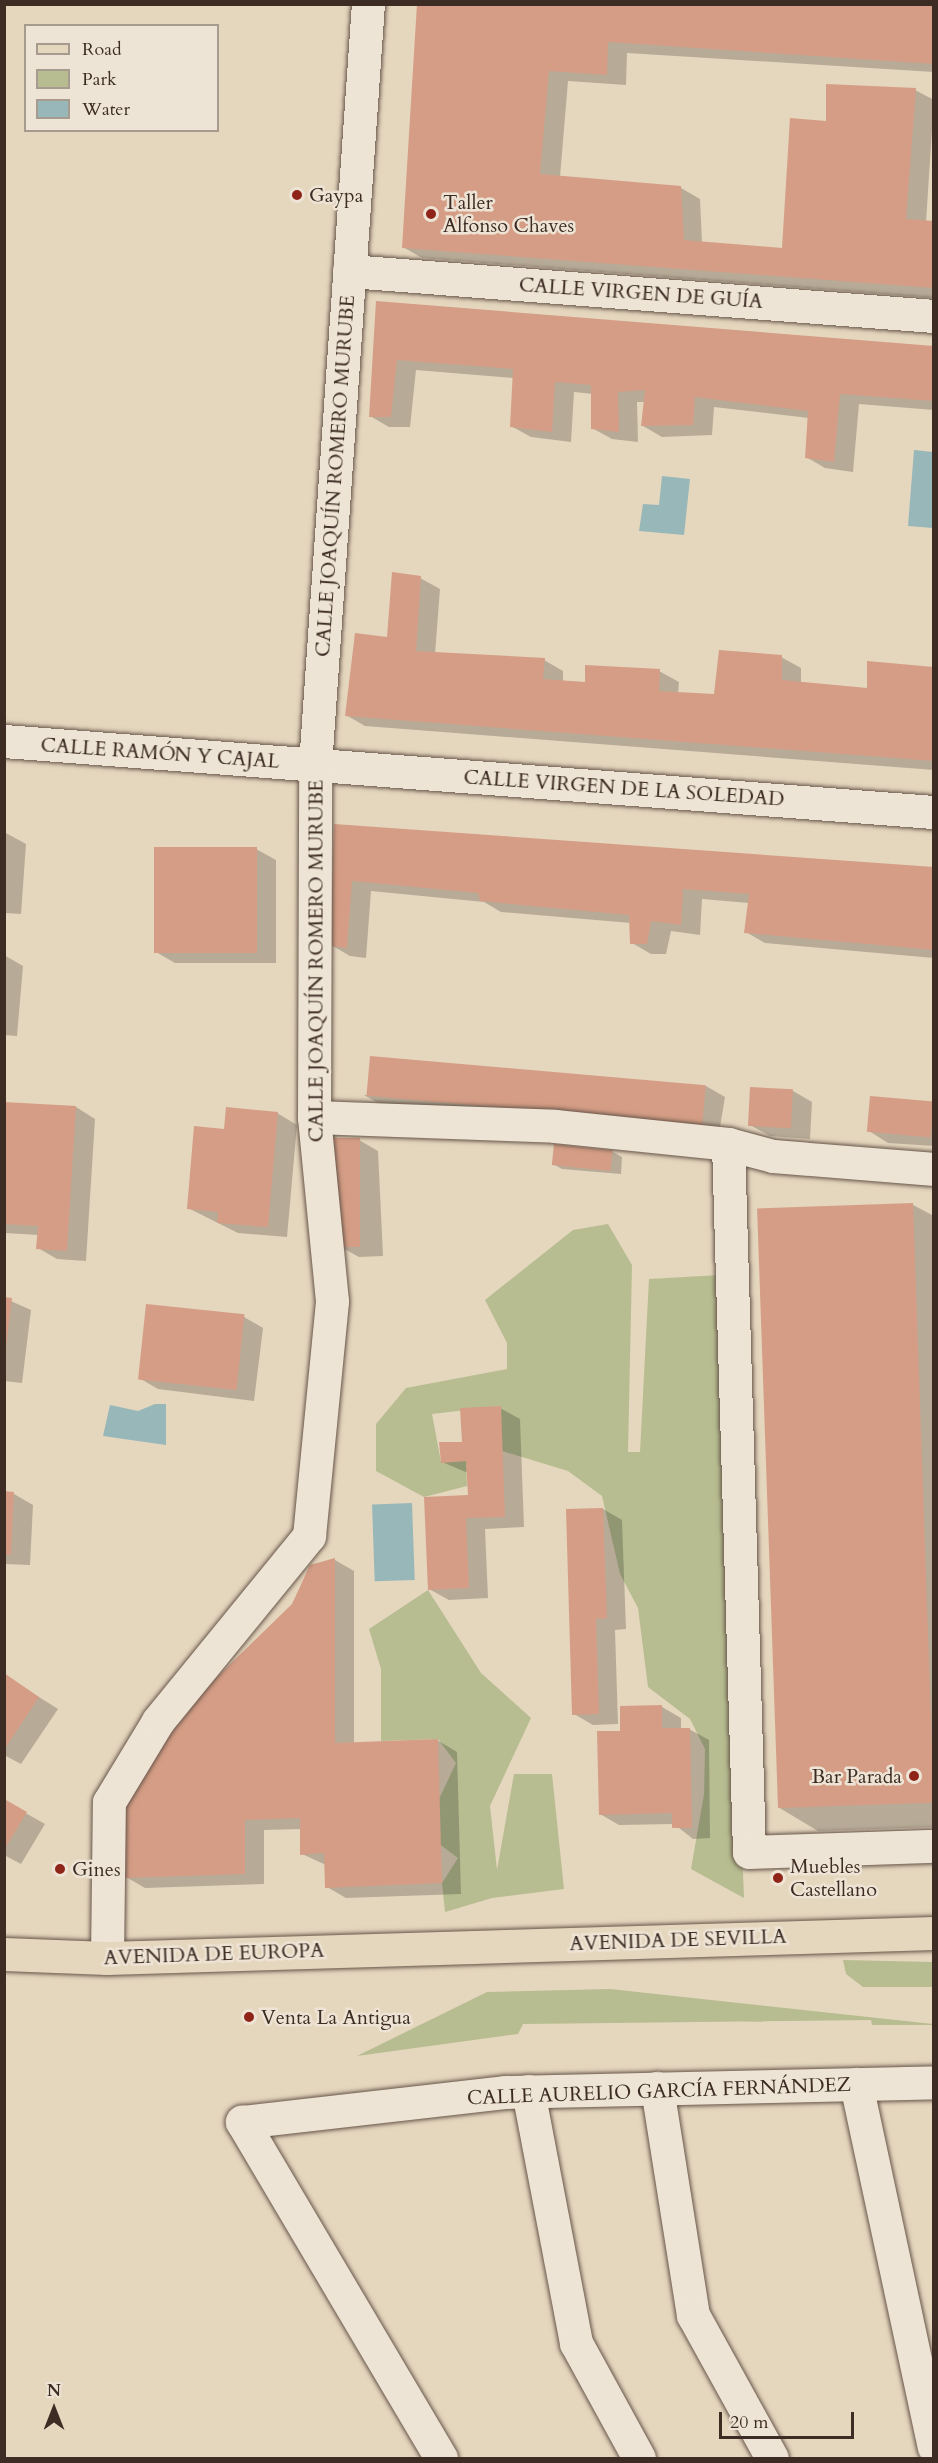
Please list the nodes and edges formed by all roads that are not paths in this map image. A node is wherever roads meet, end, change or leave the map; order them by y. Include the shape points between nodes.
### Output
1 (368, 4) edge
2 (349, 271) junction
3 (933, 316) edge
4 (4, 741) edge
5 (315, 765) junction
6 (933, 812) edge
7 (314, 1117) junction
8 (728, 1144) junction
9 (933, 1169) edge
10 (933, 1846) edge
11 (933, 1933) edge
12 (423, 1948) joint
13 (4, 1954) edge
14 (107, 1958) junction
15 (933, 2082) edge
16 (856, 2084) junction
17 (657, 2088) junction
18 (528, 2091) junction
19 (933, 2447) edge
20 (441, 2458) edge
21 (639, 2458) edge
22 (772, 2458) edge

1 - 2 street, CALLE JOAQUÍN ROMERO MURUBE
2 - 3 street, CALLE VIRGEN DE GUÍA
2 - 5 street, CALLE JOAQUÍN ROMERO MURUBE
4 - 5 street, CALLE RAMÓN Y CAJAL
5 - 6 street, CALLE VIRGEN DE LA SOLEDAD
5 - 7 street, CALLE JOAQUÍN ROMERO MURUBE
7 - 8 street via 555,1125
7 - 14 street, CALLE JOAQUÍN ROMERO MURUBE via 332,1301 309,1536 158,1721 109,1802
8 - 9 street via 773,1156
8 - 10 street via 749,1852
11 - 12 main road, AVENIDA DE SEVILLA
12 - 14 main road, AVENIDA DE EUROPA
13 - 14 main road, AVENIDA DE EUROPA
15 - 16 street, CALLE AURELIO GARCÍA FERNÁNDEZ
16 - 17 street, CALLE AURELIO GARCÍA FERNÁNDEZ
16 - 19 street
17 - 18 street, CALLE AURELIO GARCÍA FERNÁNDEZ
17 - 22 street via 693,2315
18 - 20 street, CALLE AURELIO GARCÍA FERNÁNDEZ via 242,2122
18 - 21 street via 576,2343

